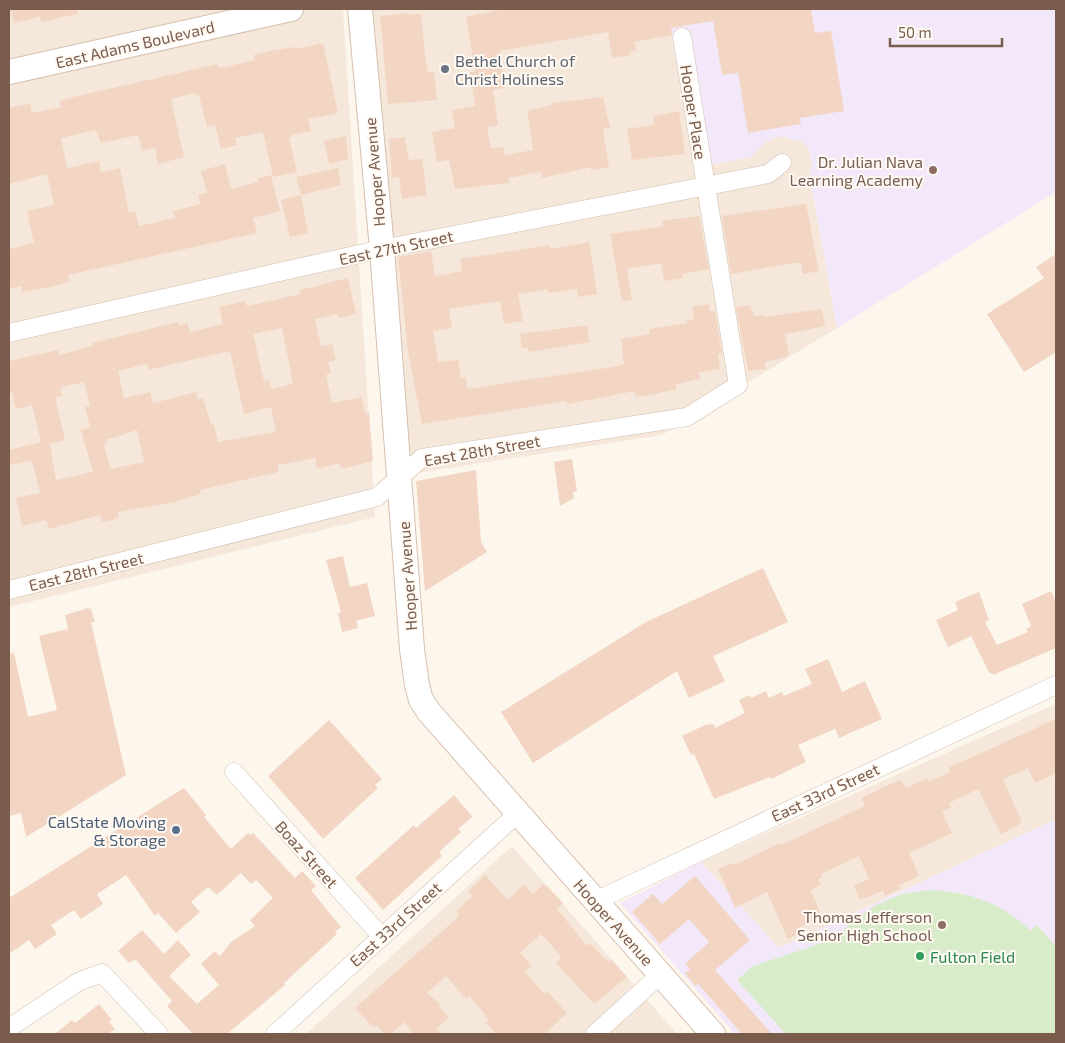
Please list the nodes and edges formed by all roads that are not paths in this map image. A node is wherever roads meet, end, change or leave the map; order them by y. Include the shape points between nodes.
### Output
1 (291, 9) edge
2 (360, 9) edge
3 (682, 37) dead end
4 (9, 72) edge
5 (782, 163) dead end
6 (705, 186) junction
7 (382, 249) junction
8 (9, 333) edge
9 (400, 477) junction
10 (9, 590) edge
11 (1056, 685) edge
12 (234, 772) dead end
13 (516, 814) junction
14 (595, 901) junction
15 (381, 936) junction
16 (661, 974) junction
17 (9, 1028) edge
18 (159, 1034) edge
19 (275, 1034) edge
20 (595, 1034) edge
21 (713, 1034) edge

1 - 4 street, East Adams Boulevard
2 - 7 street, Hooper Avenue
3 - 6 street, Hooper Place
5 - 6 street, East 27th Street via 768,174
6 - 7 street, East 27th Street
6 - 9 street, East 28th Street via 738,385 687,417 422,458
7 - 8 street, East 27th Street
7 - 9 street, Hooper Avenue
9 - 10 street, East 28th Street via 372,499
9 - 13 street, Hooper Avenue via 412,649 421,700
11 - 14 street, East 33rd Street
12 - 15 street, Boaz Street
13 - 14 street, Hooper Avenue
13 - 15 street, East 33rd Street
14 - 16 street, Hooper Avenue
15 - 19 street, East 33rd Street
16 - 20 street
16 - 21 street, Hooper Avenue
17 - 18 street via 78,982 102,973

